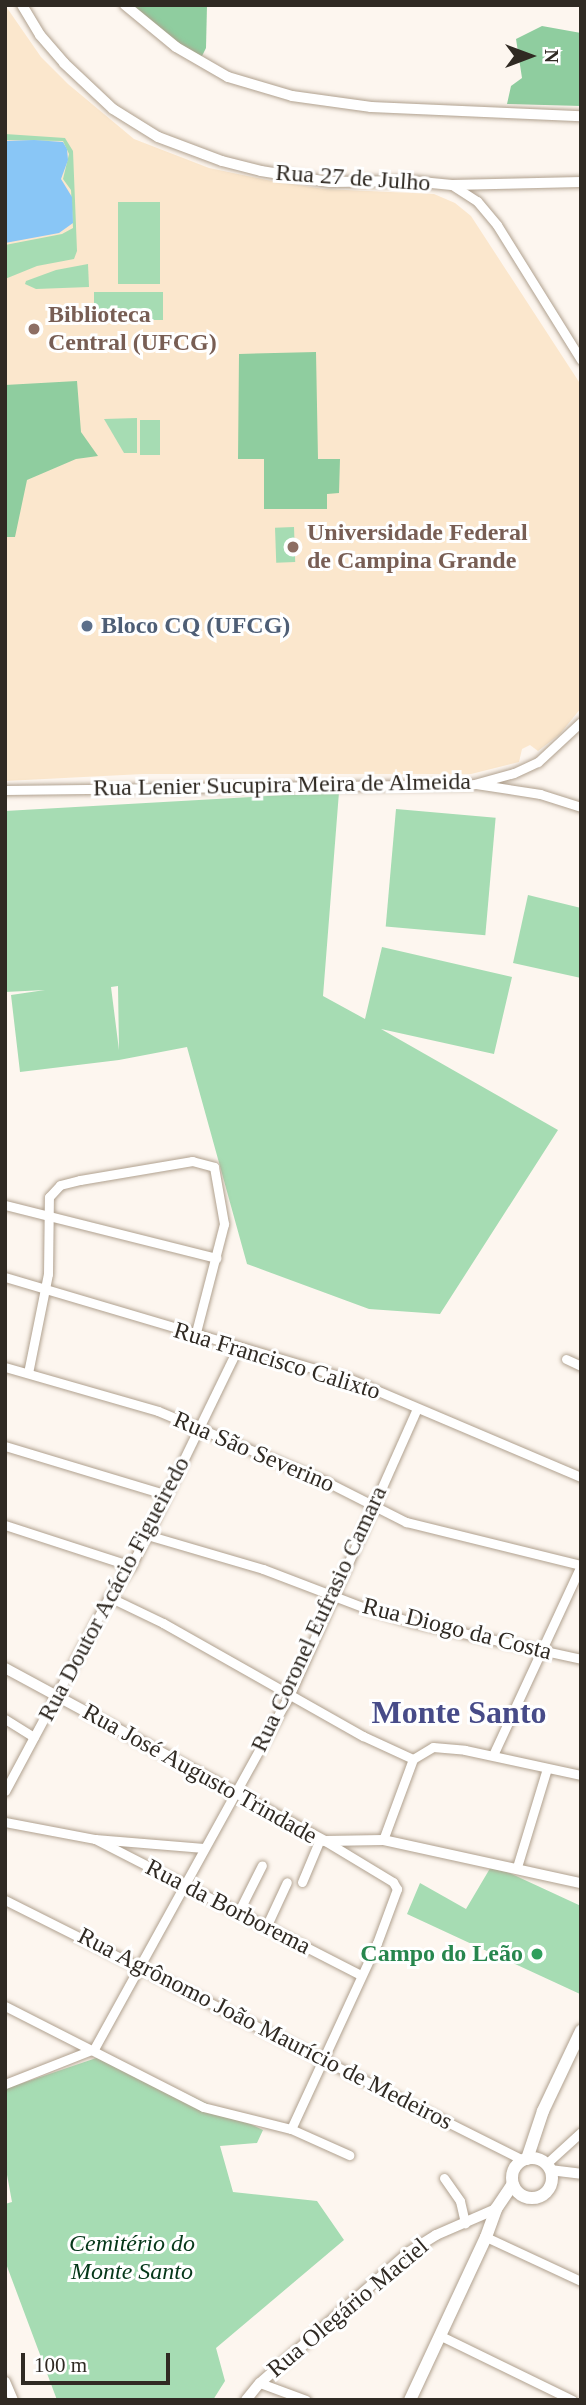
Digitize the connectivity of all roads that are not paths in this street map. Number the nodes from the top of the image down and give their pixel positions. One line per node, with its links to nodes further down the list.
1 (22, 5): 5 (street, Rua 27 de Julho)
2 (125, 5): 3 (street)
3 (581, 116)
4 (581, 182): 5 (street, Rua 27 de Julho)
5 (452, 185): 6 (street)
6 (581, 360)
7 (579, 727): 8 (street, Rua Lenier Sucupira Meira de Almeida)
8 (514, 773): 9 (street, Rua Lenier Sucupira Meira de Almeida); 11 (street)
9 (474, 784): 10 (street, Rua Lenier Sucupira Meira de Almeida); 11 (street)
10 (5, 790)
11 (514, 792): 12 (street)
12 (579, 805)
13 (5, 1205): 14 (street)
14 (49, 1216): 15 (street); 15 (street); 17 (street)
15 (216, 1258): 18 (street)
16 (5, 1277): 17 (street, Rua Francisco Calixto)
17 (45, 1291): 18 (street, Rua Francisco Calixto); 23 (street)
18 (195, 1336): 19 (street, Rua Francisco Calixto)
19 (238, 1348): 24 (street, Rua Francisco Calixto); 25 (street, Rua Doutor Acácio Figueiredo)
20 (566, 1359): 21 (street)
21 (581, 1366)
22 (5, 1367): 23 (street, Rua São Severino)
23 (28, 1373): 25 (street, Rua São Severino)
24 (417, 1409): 27 (street, Rua Francisco Calixto); 29 (street, Rua Coronel Eufrasio Camara)
25 (200, 1428): 28 (street, Rua Doutor Acácio Figueiredo); 29 (street, Rua São Severino)
26 (5, 1446): 28 (street)
27 (581, 1477)
28 (167, 1495): 31 (street, Rua Doutor Acácio Figueiredo)
29 (372, 1504): 32 (street, Rua São Severino); 34 (street, Rua Coronel Eufrasio Camara)
30 (5, 1525): 33 (street)
31 (147, 1535): 33 (street, Rua Doutor Acácio Figueiredo); 34 (street, Rua Diogo da Costa)
32 (581, 1565): 36 (street)
33 (131, 1566): 35 (street, Rua Doutor Acácio Figueiredo)
34 (334, 1596): 36 (street, Rua Diogo da Costa); 40 (street, Rua Coronel Eufrasio Camara)
35 (109, 1597): 39 (street, Rua Doutor Acácio Figueiredo); 40 (street)
36 (541, 1651): 37 (street, Rua Diogo da Costa); 43 (street)
37 (581, 1659)
38 (5, 1668): 39 (street, Rua José Augusto Trindade)
39 (58, 1696): 42 (street, Rua Doutor Acácio Figueiredo); 48 (street, Rua José Augusto Trindade)
40 (289, 1696): 44 (street); 48 (street, Rua Coronel Eufrasio Camara)
41 (5, 1719): 42 (street)
42 (34, 1737): 47 (street, Rua Doutor Acácio Figueiredo)
43 (493, 1755): 44 (street); 45 (street)
44 (413, 1759): 52 (street)
45 (547, 1768): 46 (street); 55 (street)
46 (581, 1775)
47 (5, 1791)
48 (235, 1793): 51 (street, Rua José Augusto Trindade); 53 (street, Rua Coronel Eufrasio Camara)
49 (5, 1822): 50 (street)
50 (96, 1839): 53 (street); 59 (street, Rua da Borborema)
51 (323, 1840): 52 (street); 57 (street); 64 (street, Rua José Augusto Trindade)
52 (383, 1840): 55 (street)
53 (204, 1849): 59 (street, Rua Coronel Eufrasio Camara)
54 (262, 1865): 61 (street)
55 (517, 1867): 58 (street)
56 (287, 1882): 62 (street)
57 (302, 1882)
58 (581, 1883)
59 (186, 1886): 61 (street, Rua da Borborema); 63 (street, Rua Coronel Eufrasio Camara)
60 (5, 1899): 63 (street, Rua Agrônomo João Maurício de Medeiros)
61 (239, 1911): 62 (street, Rua da Borborema)
62 (267, 1925): 64 (street, Rua da Borborema)
63 (141, 1968): 67 (street, Rua Coronel Eufrasio Camara); 68 (street, Rua Agrônomo João Maurício de Medeiros)
64 (361, 1975): 68 (street)
65 (5, 2006): 67 (street)
66 (581, 2031): 73 (main road)
67 (94, 2049): 69 (street); 70 (street)
68 (323, 2059): 70 (street); 73 (street, Rua Agrônomo João Maurício de Medeiros)
69 (5, 2084)
70 (291, 2129): 72 (street)
71 (581, 2132): 74 (street)
72 (349, 2155)
73 (525, 2160): 74 (main road); 77 (main road)
74 (548, 2167): 75 (street); 78 (main road)
75 (581, 2174)
76 (444, 2178): 80 (street)
77 (513, 2185): 78 (main road); 79 (main road)
78 (529, 2198): 79 (main road)
79 (496, 2209): 80 (street, Rua Olegário Maciel); 81 (main road)
80 (465, 2223): 85 (street, Rua Olegário Maciel)
81 (486, 2237): 82 (street); 83 (main road)
82 (581, 2281)
83 (441, 2336): 89 (main road); 90 (street)
84 (5, 2381): 86 (street)
85 (260, 2383): 87 (street, Rua Olegário Maciel); 88 (street)
86 (13, 2400)
87 (246, 2400)
88 (306, 2400)
89 (410, 2400)
90 (572, 2400)

